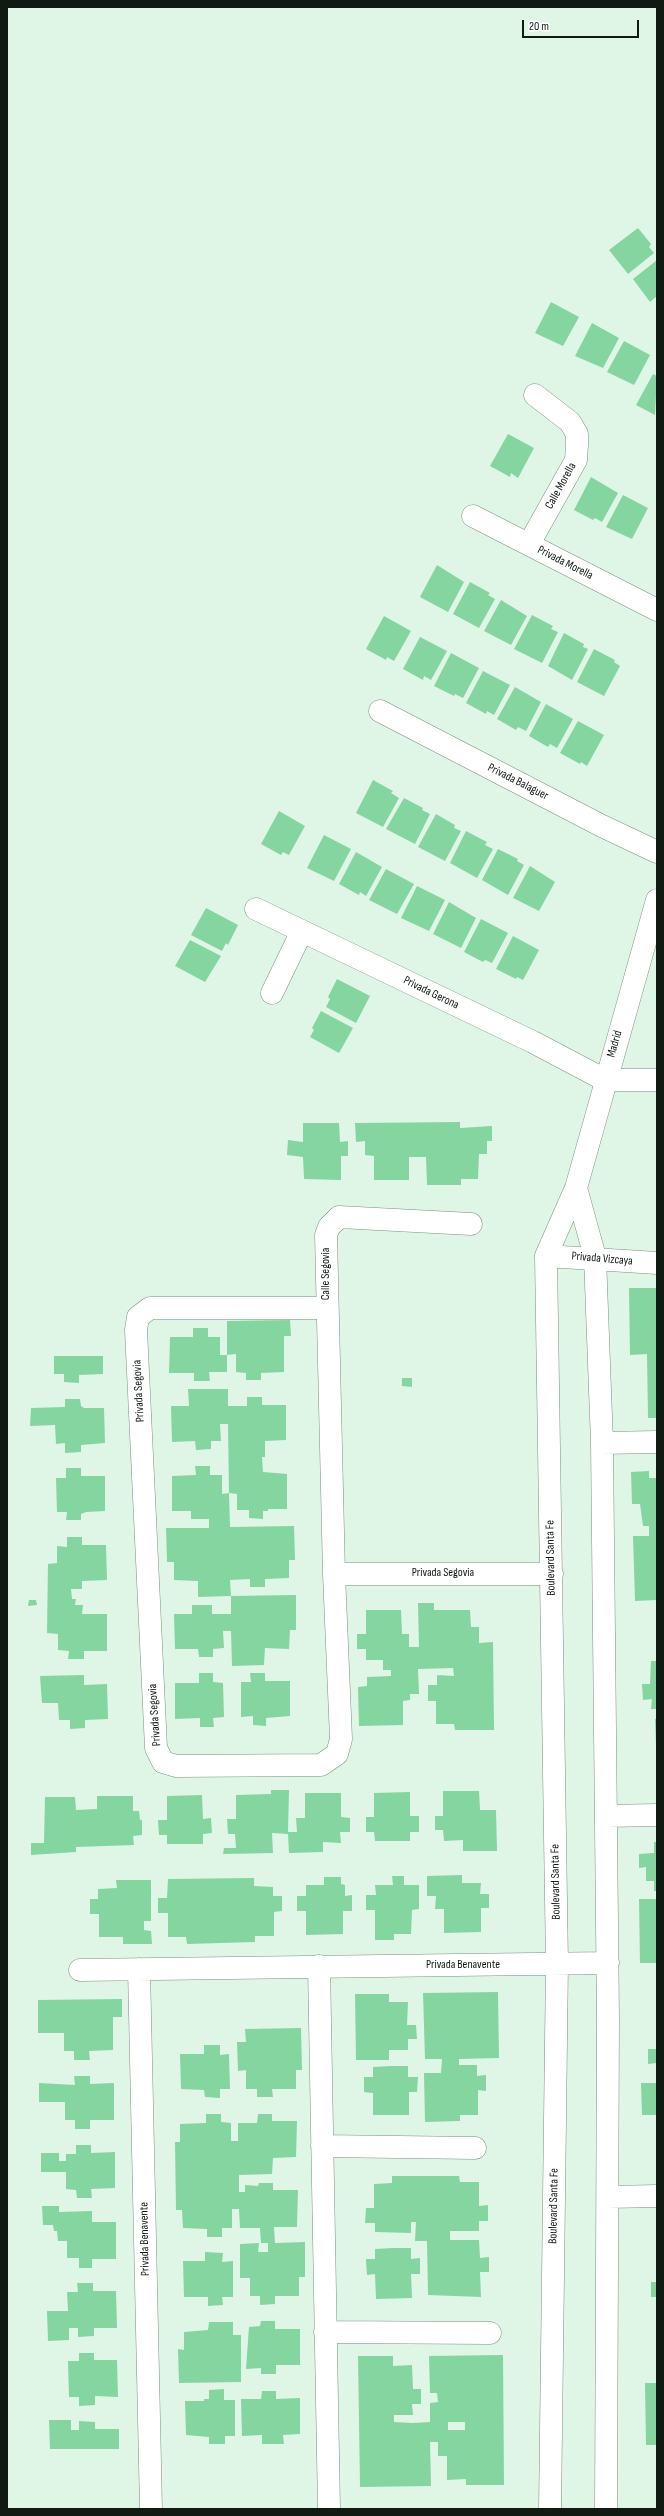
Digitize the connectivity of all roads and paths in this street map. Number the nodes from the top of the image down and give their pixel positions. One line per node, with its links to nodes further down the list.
1 (535, 395): 3 (street, Calle Morella)
2 (473, 516): 3 (street, Privada Morella)
3 (529, 544): 4 (street, Privada Morella)
4 (657, 610)
5 (380, 711): 6 (street, Privada Balaguer)
6 (657, 852)
7 (657, 900): 11 (street, Madrid)
8 (256, 909): 9 (street, Privada Gerona)
9 (302, 930): 10 (street); 11 (street, Privada Gerona)
10 (272, 993)
11 (605, 1080): 12 (street); 13 (street, Madrid)
12 (657, 1080)
13 (576, 1188): 15 (street, Madrid); 16 (street)
14 (471, 1224): 18 (street, Calle Segovia)
15 (546, 1256): 16 (street, Privada Vizcaya); 23 (street, Boulevard Santa Fe)
16 (595, 1257): 17 (street, Privada Vizcaya); 21 (street)
17 (657, 1263)
18 (326, 1308): 19 (street, Calle Segovia); 22 (street, Privada Segovia)
19 (144, 1310): 22 (street, Privada Segovia)
20 (657, 1442): 21 (street)
21 (602, 1443): 25 (street)
22 (334, 1574): 23 (street, Privada Segovia)
23 (552, 1574): 27 (street, Boulevard Santa Fe)
24 (657, 1815): 25 (street)
25 (606, 1816): 26 (street)
26 (608, 1963): 27 (street, Privada Benavente); 34 (street)
27 (557, 1964): 28 (street, Privada Benavente); 39 (street, Boulevard Santa Fe)
28 (319, 1966): 29 (street, Privada Benavente); 31 (street)
29 (139, 1969): 30 (street, Privada Benavente); 37 (street, Privada Benavente)
30 (80, 1970)
31 (322, 2146): 32 (street); 35 (street)
32 (475, 2148)
33 (657, 2196): 34 (street)
34 (608, 2197): 40 (street)
35 (325, 2332): 36 (street); 38 (street)
36 (490, 2333)
37 (151, 2509)
38 (329, 2509)
39 (550, 2509)
40 (606, 2509)

